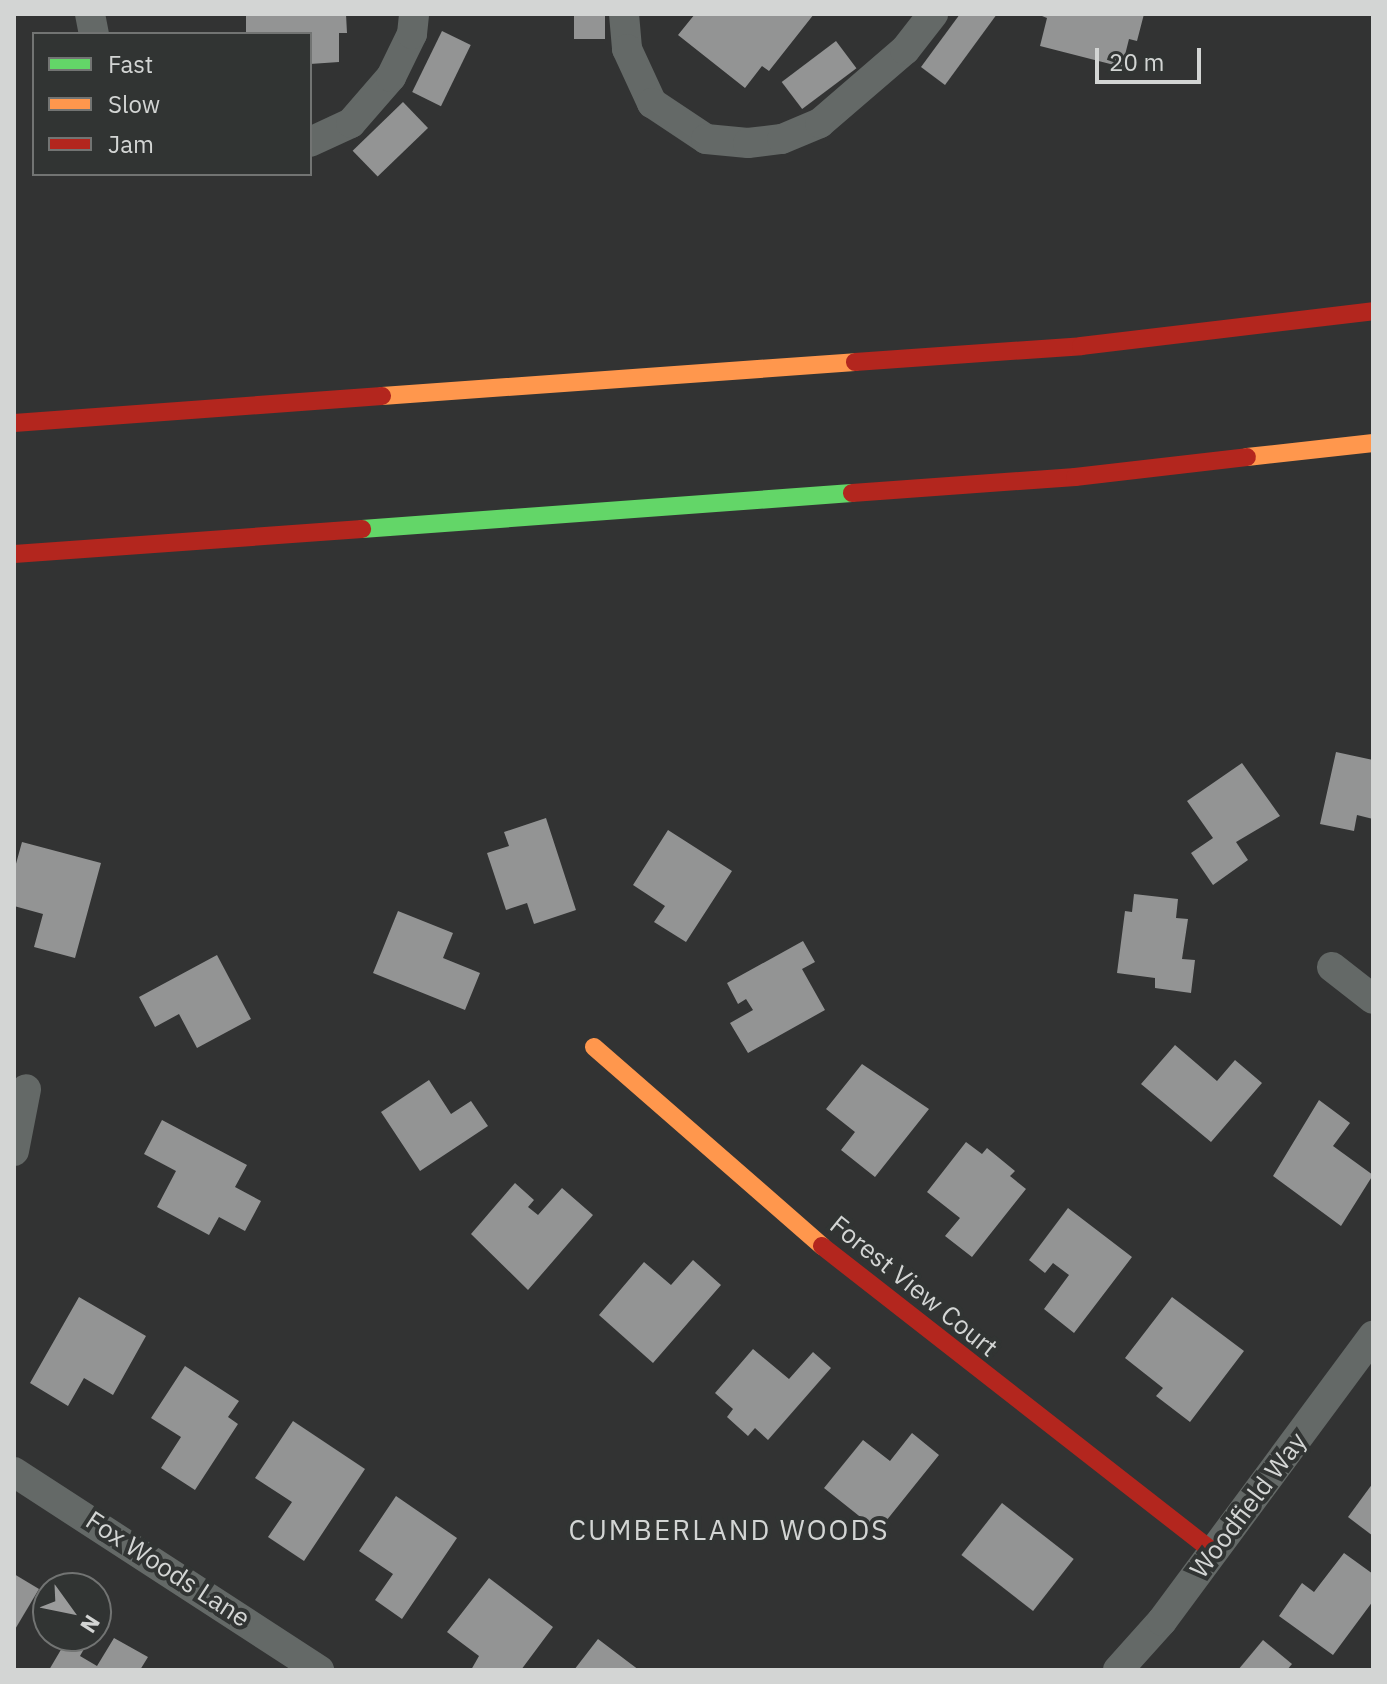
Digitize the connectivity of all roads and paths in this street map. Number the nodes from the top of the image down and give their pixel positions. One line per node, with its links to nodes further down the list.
1 (414, 14): 4 (street)
2 (624, 14): 3 (street)
3 (933, 14)
4 (312, 141)
5 (1373, 311): 6 (main road)
6 (14, 423)
7 (1373, 443): 8 (main road)
8 (14, 554)
9 (1332, 967): 10 (street)
10 (1373, 999)
11 (594, 1047): 16 (main road, Forest View Court)
12 (26, 1089): 13 (street)
13 (14, 1151)
14 (1373, 1336): 16 (street, Woodfield Way)
15 (14, 1472): 17 (street, Fox Woods Lane)
16 (1213, 1552): 18 (street, Woodfield Way)
17 (319, 1670)
18 (1118, 1670)

